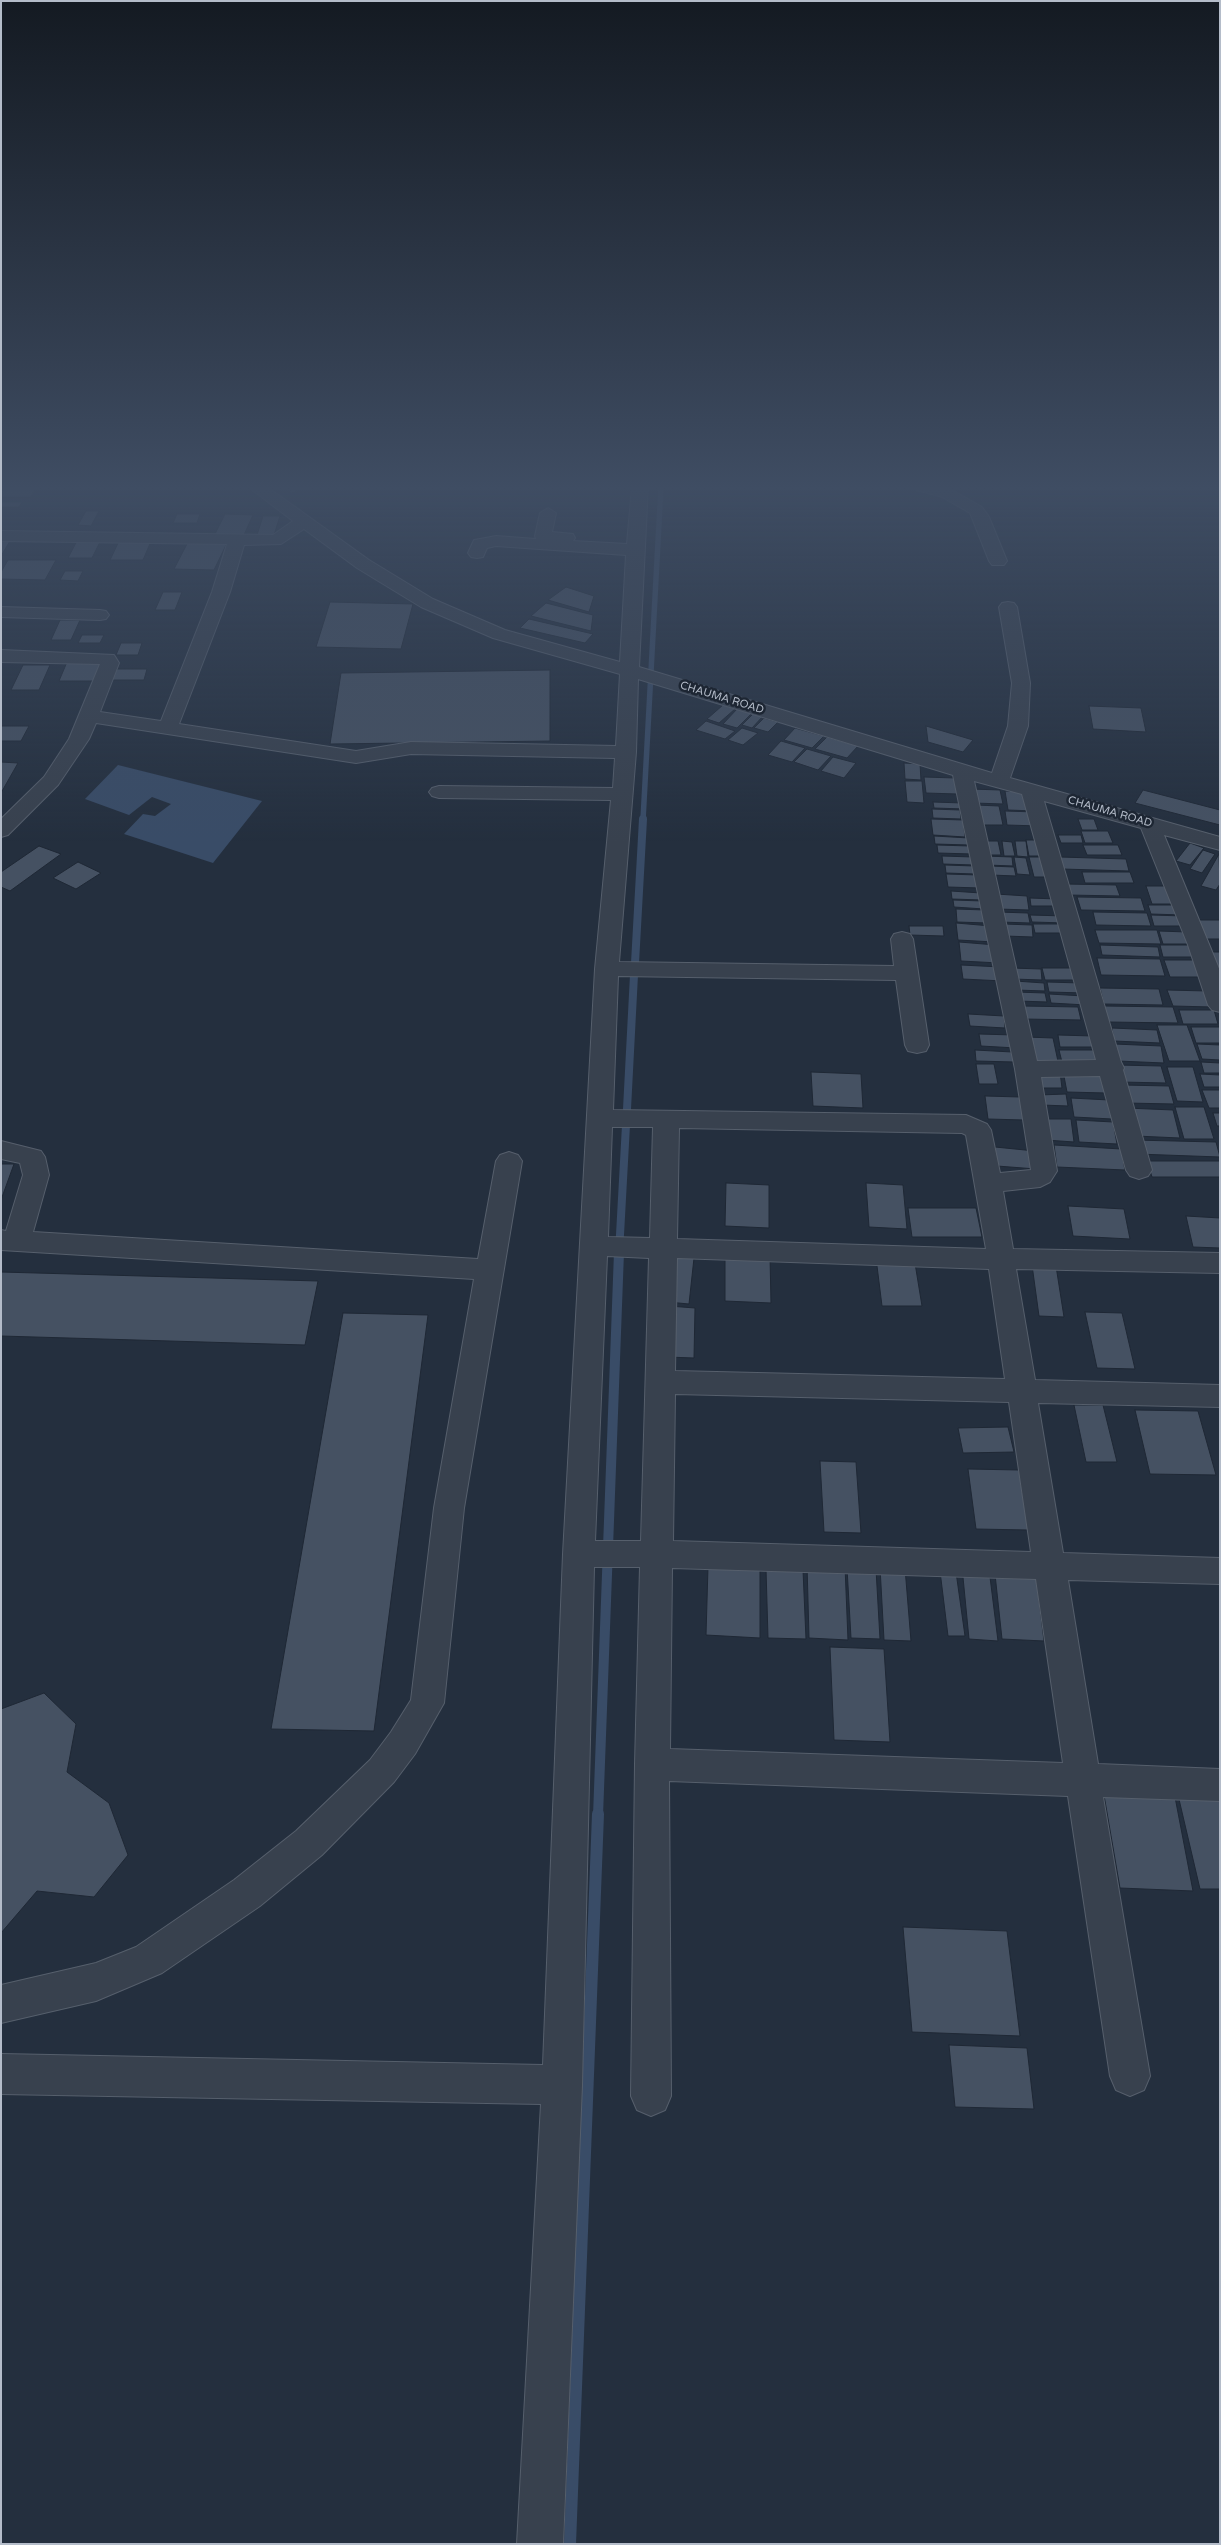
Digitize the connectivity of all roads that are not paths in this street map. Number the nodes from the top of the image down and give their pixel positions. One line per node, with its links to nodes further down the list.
1 (216, 605): 10 (street)
2 (431, 605): 8 (street, CHAUMA ROAD)
3 (635, 605): 8 (street)
4 (1008, 607): 13 (street)
5 (1, 612): 6 (street)
6 (100, 615)
7 (1, 656): 9 (street)
8 (634, 673): 11 (street); 12 (street, CHAUMA ROAD)
9 (89, 716): 10 (street); 18 (street)
10 (168, 727): 11 (street)
11 (626, 752): 16 (street)
12 (962, 771): 13 (street, CHAUMA ROAD); 27 (street)
13 (999, 781): 14 (street, CHAUMA ROAD)
14 (1031, 790): 17 (street, CHAUMA ROAD); 26 (street)
15 (439, 792): 16 (street)
16 (622, 794): 22 (street)
17 (1150, 824): 19 (street, CHAUMA ROAD); 21 (street)
18 (1, 831)
19 (1220, 844)
20 (902, 939): 23 (street)
21 (1209, 946): 24 (street)
22 (607, 969): 23 (street); 28 (street)
23 (906, 973): 25 (street)
24 (1219, 1003)
25 (917, 1045)
26 (1112, 1068): 27 (street); 32 (street)
27 (1027, 1069): 33 (street)
28 (600, 1118): 29 (street); 35 (street)
29 (666, 1119): 33 (street); 36 (street)
30 (1, 1150): 34 (street)
31 (509, 1161): 39 (street)
32 (1139, 1170)
33 (989, 1183): 37 (street)
34 (9, 1240): 39 (street)
35 (595, 1246): 36 (street); 43 (street)
36 (664, 1248): 37 (street); 40 (street)
37 (1001, 1259): 38 (street); 41 (street)
38 (1220, 1263)
39 (488, 1270): 50 (street)
40 (661, 1382): 41 (street); 44 (street)
41 (1022, 1391): 42 (street); 45 (street)
42 (1220, 1396)
43 (597, 1554): 44 (street); 53 (street)
44 (657, 1554): 45 (street); 47 (street)
45 (1050, 1566): 46 (street); 48 (street)
46 (1220, 1571)
47 (652, 1764): 48 (street); 54 (street)
48 (1084, 1781): 49 (street); 51 (street)
49 (1220, 1785)
50 (1, 2004)
51 (1130, 2076)
52 (2, 2077): 53 (street)
53 (562, 2084): 55 (street)
54 (651, 2096)
55 (540, 2544)

